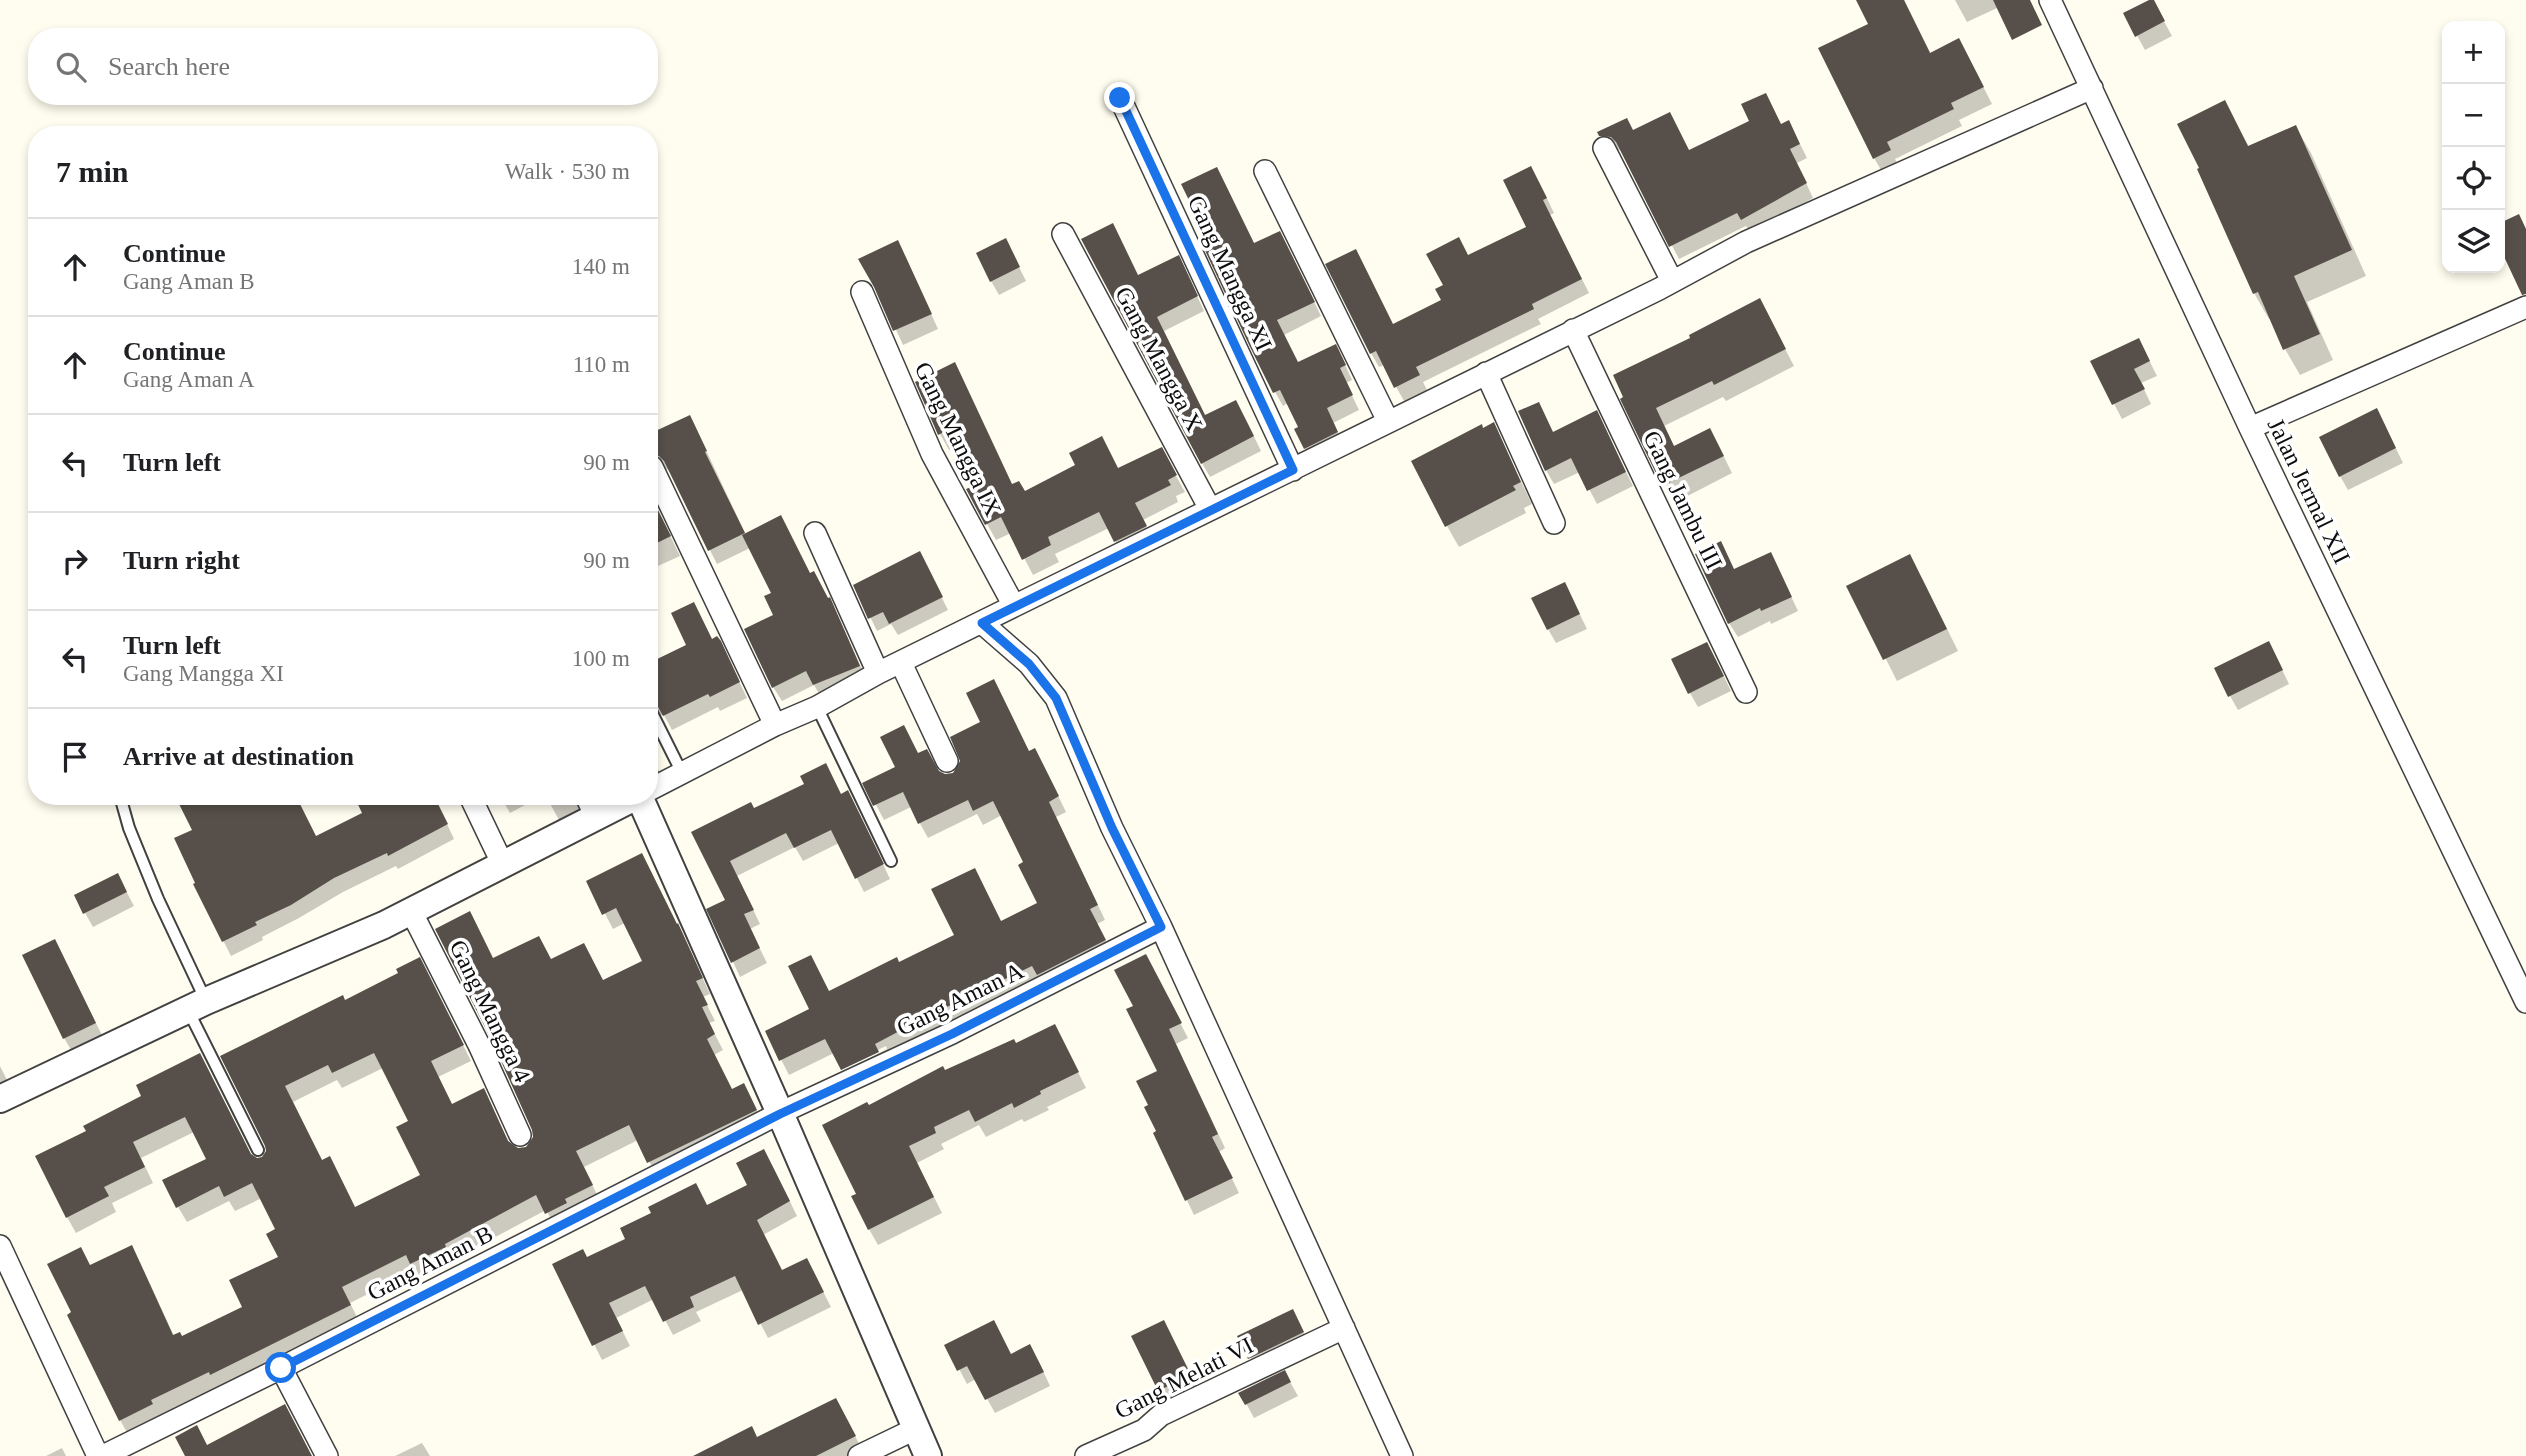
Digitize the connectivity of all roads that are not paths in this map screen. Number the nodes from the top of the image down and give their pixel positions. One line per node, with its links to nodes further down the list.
1 (2050, 0): 2 (street, Jalan Jermal XII)
2 (2092, 88): 7 (street); 13 (street, Jalan Jermal XII)
3 (1120, 98): 14 (street, Gang Mangga XI)
4 (1604, 148): 7 (street)
5 (1265, 171): 12 (street)
6 (1063, 234): 16 (street, Gang Mangga X)
7 (1672, 281): 10 (street)
8 (862, 292): 19 (street, Gang Mangga IX)
9 (2526, 307): 13 (street)
10 (1573, 330): 11 (street); 23 (street, Gang Jambu III)
11 (1486, 373): 12 (street); 17 (street)
12 (1388, 421): 14 (street)
13 (2250, 428): 38 (street, Jalan Jermal XII)
14 (1293, 470): 16 (street)
15 (658, 480): 26 (street)
16 (1210, 509): 19 (street)
17 (1554, 523)
18 (814, 533): 22 (street)
19 (1014, 606): 20 (street)
20 (982, 623): 21 (street); 37 (street)
21 (901, 663): 22 (street); 27 (street)
22 (878, 673): 24 (street)
23 (1746, 692)
24 (817, 707): 26 (street); 34 (lane)
25 (658, 725): 28 (lane)
26 (775, 725): 28 (street)
27 (947, 761)
28 (682, 773): 29 (street)
29 (658, 785)
30 (123, 805): 39 (lane)
31 (474, 805): 35 (street)
32 (642, 805): 41 (street)
33 (591, 807): 35 (street)
34 (891, 861)
35 (503, 865): 36 (street)
36 (411, 911): 39 (street); 42 (street, Gang Mangga 4)
37 (1161, 927): 41 (street, Gang Aman A); 45 (street)
38 (2526, 1002)
39 (197, 1006): 40 (street); 43 (lane)
40 (0, 1099)
41 (780, 1114): 46 (street, Gang Aman B); 47 (street)
42 (520, 1135)
43 (258, 1150)
44 (0, 1246): 48 (street)
45 (1344, 1328): 52 (street, Gang Melati VI); 53 (street)
46 (281, 1368): 48 (street, Gang Aman B); 49 (street)
47 (915, 1429): 50 (street); 51 (street)
48 (101, 1456)
49 (327, 1456)
50 (859, 1456)
51 (928, 1456)
52 (1086, 1456)
53 (1402, 1456)

